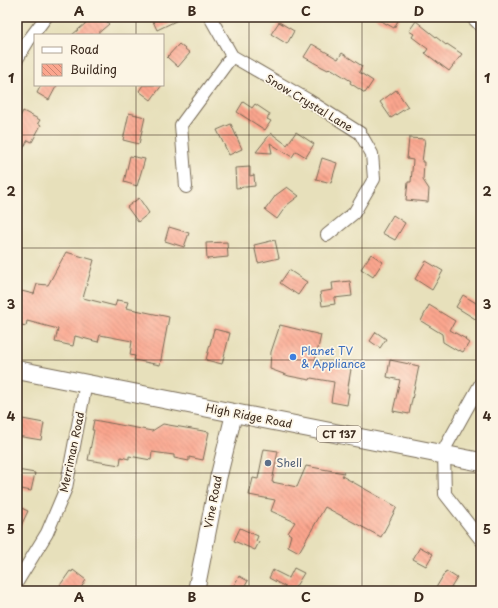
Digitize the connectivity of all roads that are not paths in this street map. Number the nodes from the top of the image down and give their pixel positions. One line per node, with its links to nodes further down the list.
1 (46, 17): 6 (street)
2 (210, 17): 5 (street)
3 (472, 17): 4 (street)
4 (481, 26)
5 (232, 56): 7 (street); 8 (street, Snow Crystal Lane)
6 (17, 59)
7 (186, 187)
8 (326, 235)
9 (17, 370): 10 (main road, High Ridge Road / CT 137)
10 (86, 383): 12 (main road, High Ridge Road / CT 137); 16 (street, Merriman Road)
11 (481, 383): 13 (street)
12 (234, 414): 13 (main road, High Ridge Road / CT 137); 17 (street, Vine Road)
13 (444, 454): 14 (main road, High Ridge Road / CT 137); 15 (street)
14 (481, 462)
15 (481, 540)
16 (17, 582)
17 (196, 591)

